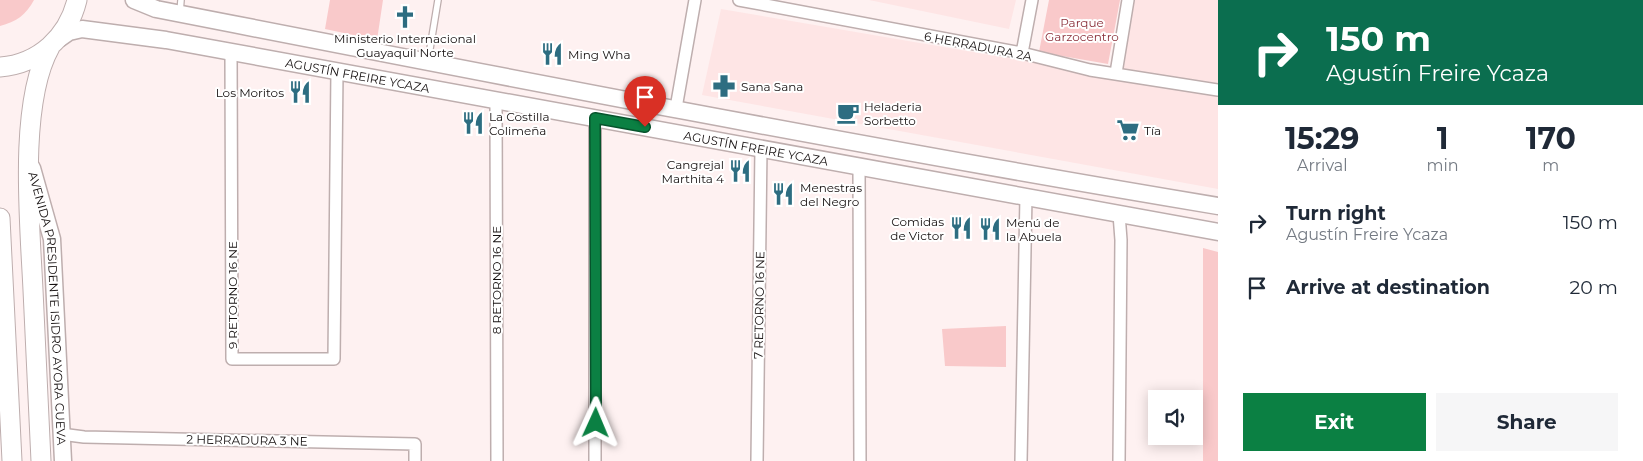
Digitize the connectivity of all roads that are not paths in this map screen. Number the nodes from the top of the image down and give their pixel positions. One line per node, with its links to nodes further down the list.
1 (77, 0): 9 (main road, AVENIDA PRESIDENTE ISIDRO AYORA CUEVA)
2 (134, 0): 8 (main road, AGUSTÍN FREIRE YCAZA)
3 (438, 0): 12 (lane)
4 (696, 0): 18 (street)
5 (739, 0): 11 (street, 6 HERRADURA 2A)
6 (1032, 0): 11 (street)
7 (1128, 0): 15 (street)
8 (180, 7): 12 (main road, AGUSTÍN FREIRE YCAZA)
9 (54, 43): 10 (main road, AGUSTÍN FREIRE YCAZA); 13 (main road); 21 (main road, AVENIDA PRESIDENTE ISIDRO AYORA CUEVA)
10 (231, 52): 14 (main road, AGUSTÍN FREIRE YCAZA); 14 (street, 9 RETORNO 16 NE)
11 (1022, 53): 15 (street, 6 HERRADURA 2A)
12 (428, 63): 18 (main road, AGUSTÍN FREIRE YCAZA)
13 (0, 67)
14 (337, 71): 17 (main road, AGUSTÍN FREIRE YCAZA)
15 (1116, 73): 16 (street, 6 HERRADURA 2A)
16 (1218, 90)
17 (496, 100): 19 (main road, AGUSTÍN FREIRE YCAZA); 33 (street, 8 RETORNO 16 NE)
18 (676, 108): 24 (main road, AGUSTÍN FREIRE YCAZA)
19 (595, 118): 20 (main road, AGUSTÍN FREIRE YCAZA); 34 (street)
20 (760, 148): 22 (main road, AGUSTÍN FREIRE YCAZA); 35 (street, 7 RETORNO 16 NE)
21 (29, 158): 28 (main road, AVENIDA PRESIDENTE ISIDRO AYORA CUEVA); 30 (main road, AVENIDA PRESIDENTE ISIDRO AYORA CUEVA)
22 (859, 166): 23 (main road, AGUSTÍN FREIRE YCAZA); 36 (street)
23 (1026, 196): 25 (main road, AGUSTÍN FREIRE YCAZA); 37 (street)
24 (1218, 206)
25 (1119, 214): 27 (main road, AGUSTÍN FREIRE YCAZA); 38 (street)
26 (0, 218): 29 (main road)
27 (1218, 232)
28 (62, 434): 31 (main road, AVENIDA PRESIDENTE ISIDRO AYORA CUEVA); 32 (street, 2 HERRADURA 3 NE)
29 (12, 461)
30 (42, 461)
31 (63, 461)
32 (415, 461)
33 (497, 461)
34 (595, 461)
35 (757, 461)
36 (860, 461)
37 (1021, 461)
38 (1119, 461)

